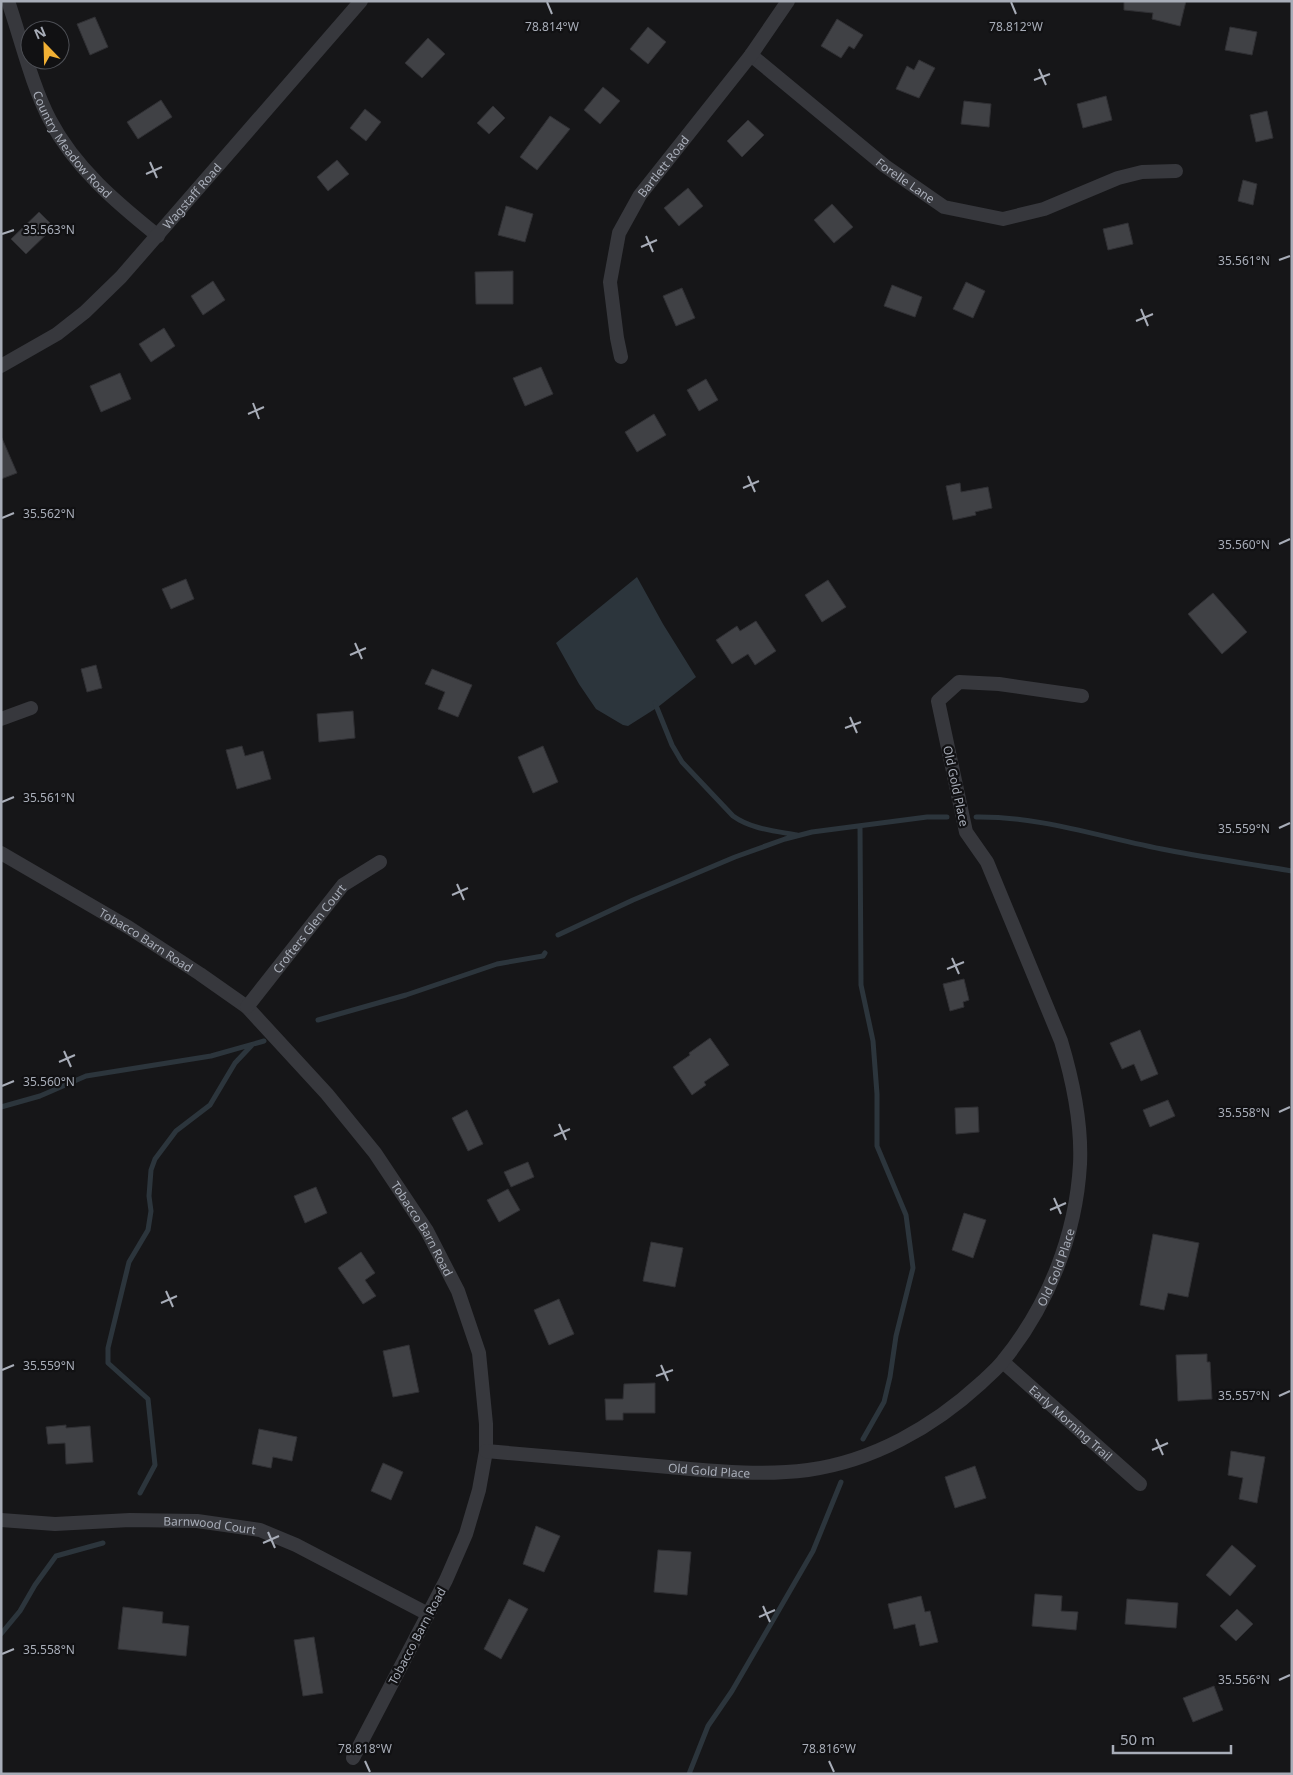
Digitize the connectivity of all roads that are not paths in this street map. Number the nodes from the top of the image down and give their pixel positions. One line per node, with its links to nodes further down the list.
1 (8, 1): 6 (street, Country Meadow Road)
2 (361, 1): 6 (street, Wagstaff Road)
3 (788, 1): 4 (street, Bartlett Road)
4 (751, 56): 5 (street, Forelle Lane); 7 (street, Bartlett Road)
5 (1176, 171)
6 (158, 236): 8 (street, Wagstaff Road)
7 (621, 357)
8 (1, 366)
9 (1082, 696): 15 (street, Old Gold Place)
10 (31, 708): 11 (street)
11 (1, 719)
12 (1, 853): 14 (street, Tobacco Barn Road)
13 (380, 862): 14 (street, Crofters Glen Court)
14 (247, 1007): 16 (street, Tobacco Barn Road)
15 (1003, 1362): 16 (street, Old Gold Place); 17 (street, Early Morning Trail)
16 (486, 1451): 19 (street, Tobacco Barn Road)
17 (1140, 1484)
18 (1, 1520): 19 (street, Barnwood Court)
19 (428, 1614): 20 (street, Tobacco Barn Road)
20 (353, 1758)

